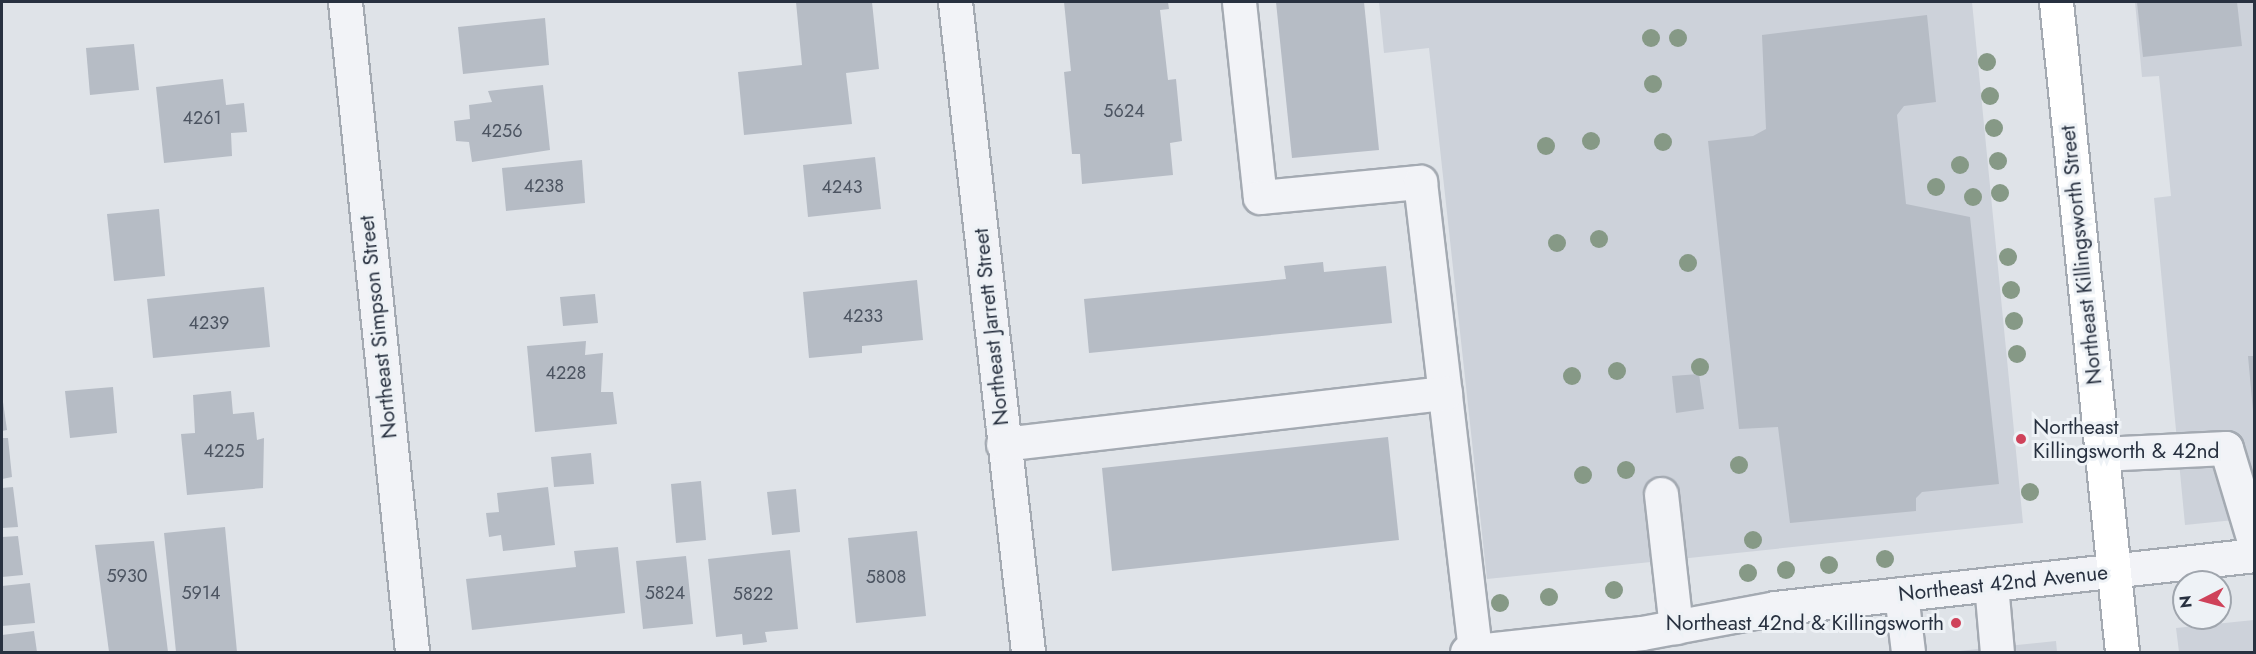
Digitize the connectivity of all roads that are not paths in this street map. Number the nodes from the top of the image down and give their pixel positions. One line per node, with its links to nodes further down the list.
1 (345, 2): 17 (street, Northeast Simpson Street)
2 (955, 2): 6 (street, Northeast Jarrett Street)
3 (1239, 2): 5 (street)
4 (2056, 2): 7 (main road, Northeast Killingsworth Street)
5 (1445, 393): 6 (street); 19 (street)
6 (1003, 444): 18 (street, Northeast Jarrett Street)
7 (2100, 454): 9 (street); 12 (main road, Northeast Killingsworth Street)
8 (1661, 494): 15 (street)
9 (2248, 499): 10 (street)
10 (2254, 541)
11 (2254, 555): 12 (street, Northeast 42nd Avenue)
12 (2112, 571): 13 (street, Northeast 42nd Avenue); 22 (main road, Northeast Killingsworth Street)
13 (1991, 584): 14 (street, Northeast 42nd Avenue); 21 (street)
14 (1901, 594): 15 (street, Northeast 42nd Avenue); 20 (street)
15 (1676, 627): 16 (street, Northeast 42nd Avenue)
16 (1572, 647): 19 (street, Northeast 42nd Avenue)
17 (412, 652)
18 (1028, 652)
19 (1471, 652)
20 (1908, 652)
21 (1997, 652)
22 (2122, 652)

